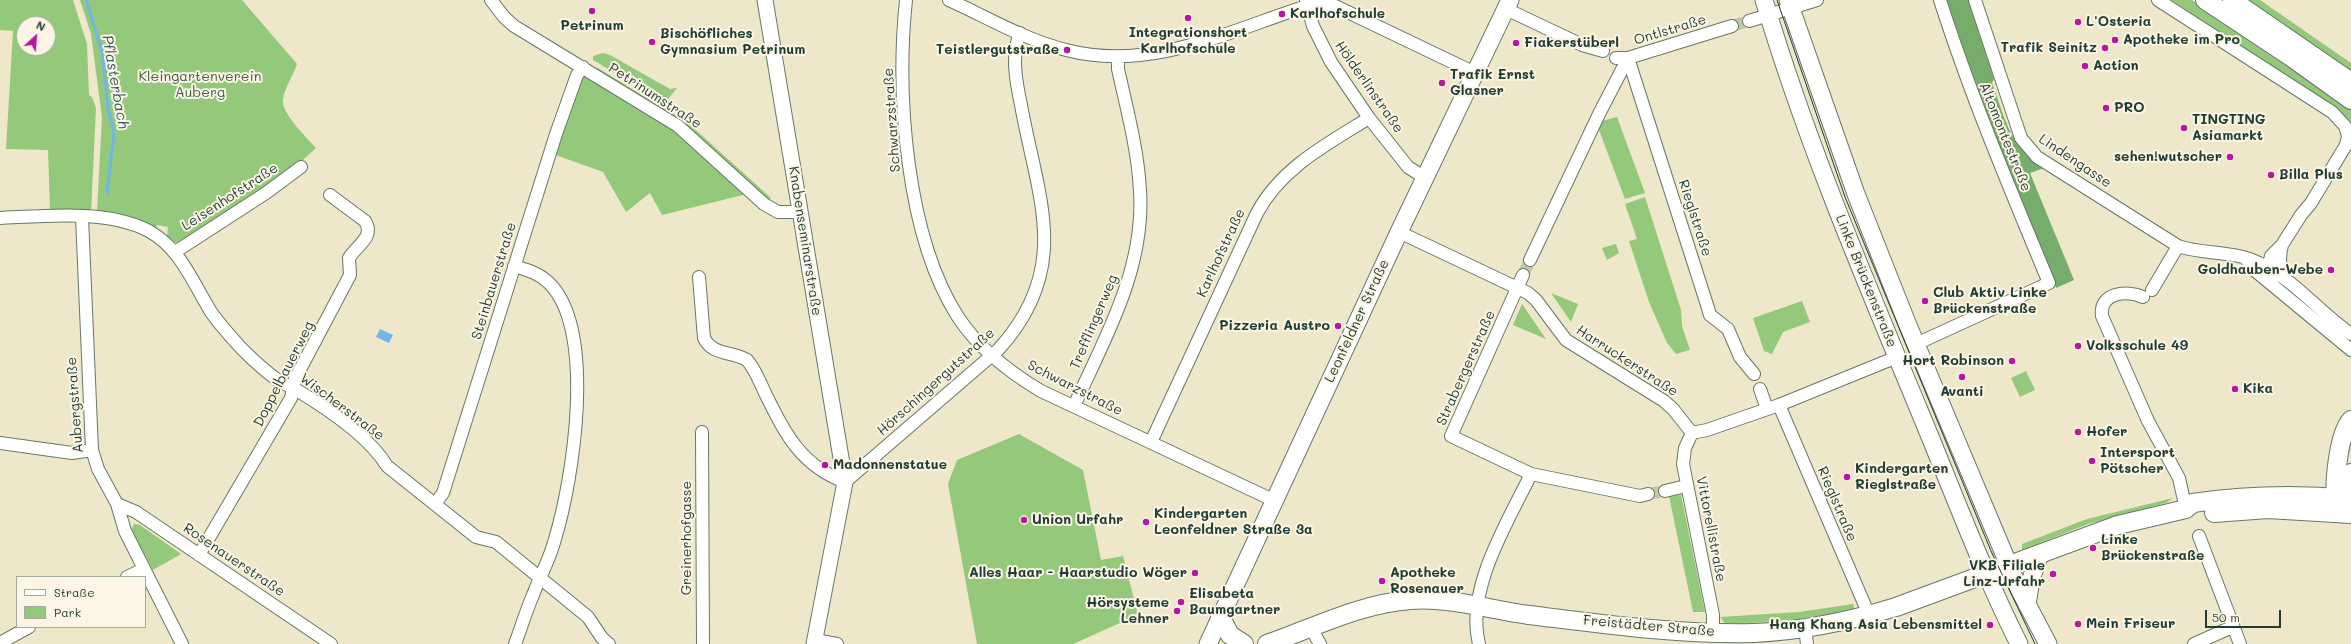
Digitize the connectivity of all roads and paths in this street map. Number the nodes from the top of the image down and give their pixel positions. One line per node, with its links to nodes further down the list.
1 (491, 0): 23 (street, Petrinumstraße)
2 (765, 0): 31 (street, Knabenseminarstraße)
3 (906, 0): 50 (street, Schwarzstraße)
4 (949, 0): 18 (street)
5 (1817, 0): 13 (street)
6 (1940, 0): 48 (street, Altomontestraße)
7 (1975, 0): 36 (street, Lindengasse)
8 (2158, 0): 35 (street)
9 (2205, 0): 26 (main road)
10 (2232, 0): 25 (main road)
11 (1307, 3): 12 (street); 20 (street); 27 (street, Hölderlinstraße)
12 (1343, 4): 24 (street)
13 (1790, 4): 15 (street); 48 (main road, Linke Brückenstraße)
14 (1508, 5): 19 (street); 24 (main road, Leonfeldner Straße)
15 (1766, 8): 16 (street); 51 (main road, Linke Brückenstraße)
16 (1749, 21)
17 (1732, 26): 22 (street, Ontlstraße)
18 (1020, 33): 20 (street); 50 (street, Hörschingergutstraße)
19 (1603, 51)
20 (1118, 57): 56 (street, Trefflingerweg)
21 (1616, 58): 22 (street, Ontlstraße)
22 (1628, 58): 39 (street); 52 (street, Rieglstraße)
23 (583, 67): 31 (street, Petrinumstraße); 40 (street, Steinbauerstraße)
24 (1475, 73): 29 (main road, Leonfeldner Straße)
25 (2351, 82)
26 (2351, 100)
27 (1369, 118): 29 (street, Hölderlinstraße); 61 (street, Karlhofstraße)
28 (301, 168): 37 (street, Leisenhofstraße)
29 (1425, 178): 34 (main road, Leonfeldner Straße)
30 (330, 195): 53 (street, Doppelbauerweg)
31 (800, 212): 66 (street, Knabenseminarstraße)
32 (82, 217): 33 (street, Wischerstraße); 37 (street, Wischerstraße); 63 (street, Aubergstraße)
33 (0, 218)
34 (1399, 232): 46 (street, Harruckerstraße); 70 (main road, Leonfeldner Straße)
35 (2282, 245): 41 (street); 44 (street)
36 (2178, 246): 38 (street, Lindengasse); 74 (street)
37 (175, 252): 53 (street, Wischerstraße)
38 (2246, 259): 41 (street, Lindengasse); 45 (street)
39 (1530, 260)
40 (514, 266): 72 (street, Steinbauerstraße); 82 (street)
41 (2268, 268): 44 (street, Lindengasse); 45 (street)
42 (1523, 275): 46 (street, Strabergerstraße)
43 (699, 277): 66 (street)
44 (2286, 279): 47 (street, Lindengasse)
45 (2272, 283): 49 (street)
46 (1518, 288): 60 (street, Harruckerstraße); 65 (street, Strabergerstraße)
47 (2351, 334)
48 (1916, 344): 78 (main road, Linke Brückenstraße)
49 (2350, 349)
50 (991, 356): 56 (street, Schwarzstraße); 66 (street, Hörschingergutstraße)
51 (1897, 357): 55 (street); 80 (main road, Linke Brückenstraße)
52 (1754, 374)
53 (293, 388): 72 (street, Wischerstraße); 77 (street, Doppelbauerweg)
54 (1760, 389): 57 (street)
55 (1779, 405): 57 (street); 85 (street, Rieglstraße)
56 (1074, 406): 61 (street, Schwarzstraße)
57 (1767, 409): 60 (street)
58 (2351, 420): 73 (main road)
59 (702, 432): 98 (street, Greinerhofgasse)
60 (1692, 433): 67 (street, Vittorellistraße)
61 (1151, 442): 70 (street, Schwarzstraße)
62 (0, 443): 63 (street)
63 (92, 450): 71 (street, Aubergstraße)
64 (2351, 473): 73 (main road)
65 (1531, 474): 69 (street); 84 (street)
66 (845, 482): 93 (street, Knabenseminarstraße)
67 (1686, 486): 68 (street); 90 (street, Vittorellistraße)
68 (1665, 491)
69 (1648, 494)
70 (1273, 500): 86 (main road, Leonfeldner Straße)
71 (117, 504): 77 (street, Rosenauerstraße); 79 (street, Aubergstraße)
72 (435, 504): 82 (street, Wischerstraße)
73 (2345, 505): 74 (main road)
74 (2186, 509): 76 (main road, Freistädter Straße)
75 (2199, 536): 87 (street)
76 (2040, 554): 78 (main road, Freistädter Straße); 83 (main road)
77 (199, 555): 95 (street, Rosenauerstraße)
78 (2009, 566): 80 (main road, Freistädter Straße); 83 (main road, Linke Brückenstraße)
79 (144, 569): 81 (street); 94 (street, Aubergstraße)
80 (1986, 575): 85 (main road, Freistädter Straße); 105 (main road, Linke Brückenstraße)
81 (130, 576)
82 (540, 578): 96 (street); 97 (street, Wischerstraße)
83 (2028, 605): 106 (main road, Linke Brückenstraße)
84 (1477, 607): 89 (main road, Freistädter Straße); 90 (main road, Freistädter Straße); 104 (street)
85 (1869, 615): 91 (main road, Freistädter Straße)
86 (1220, 616): 100 (main road, Leonfeldner Straße); 101 (main road)
87 (2232, 627): 107 (street); 108 (street)
88 (28, 628): 92 (street)
89 (1311, 628): 102 (main road, Freistädter Straße); 103 (street)
90 (1713, 632): 91 (main road, Freistädter Straße)
91 (1806, 636)
92 (4, 642)
93 (814, 642): 99 (street, Knabenseminarstraße)
94 (182, 644)
95 (331, 644)
96 (515, 644)
97 (609, 644)
98 (702, 644)
99 (837, 644)
100 (1208, 644)
101 (1244, 644)
102 (1267, 644)
103 (1320, 644)
104 (1478, 644)
105 (2019, 644)
106 (2048, 644)
107 (2194, 644)
108 (2240, 644)

